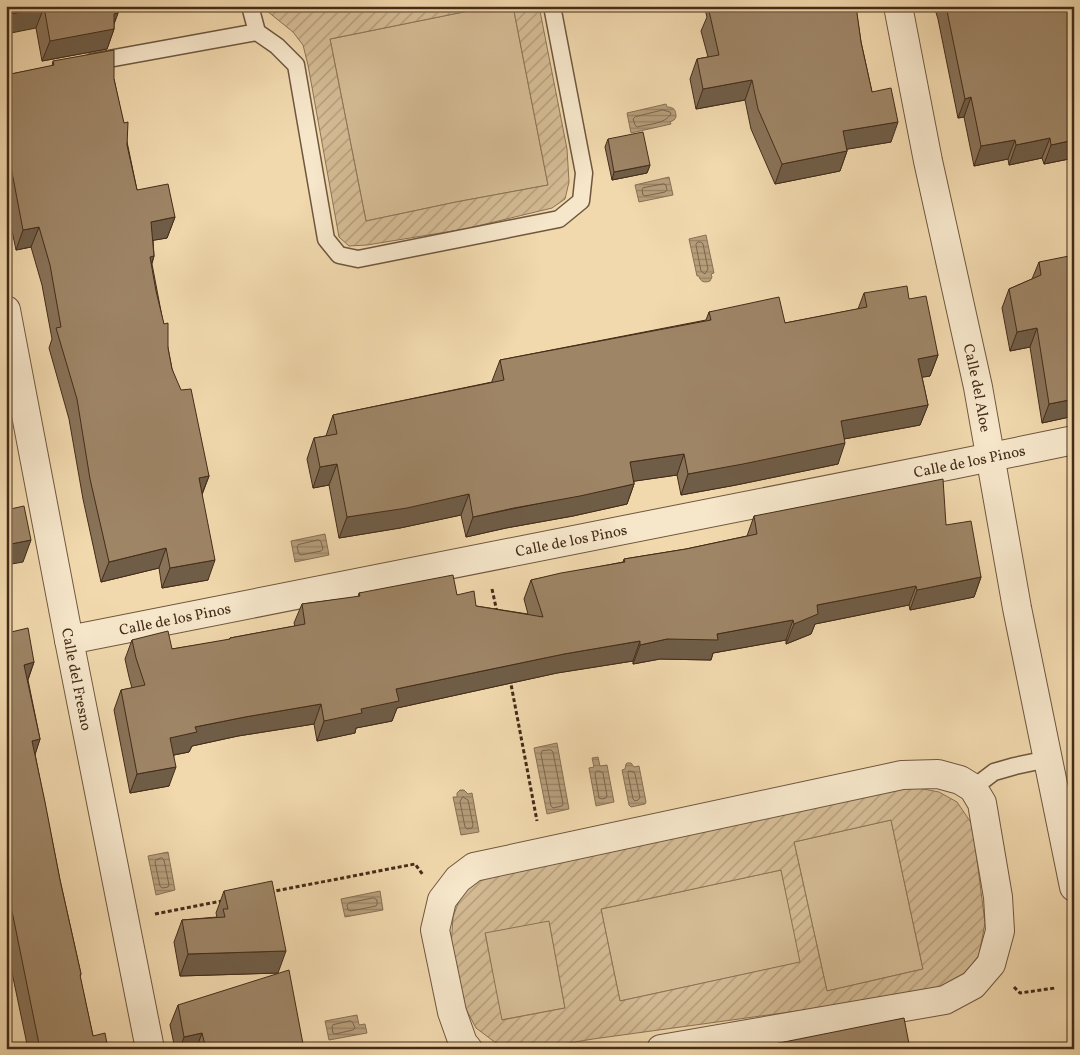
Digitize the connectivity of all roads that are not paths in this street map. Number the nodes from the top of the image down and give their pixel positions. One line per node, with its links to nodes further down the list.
1 (250, 6): 4 (lane)
2 (552, 6): 4 (lane)
3 (898, 6): 8 (street, Calle del Aloe)
4 (257, 32): 5 (lane)
5 (74, 65)
6 (6, 310): 9 (street, Calle del Fresno)
7 (1074, 440): 8 (street, Calle de los Pinos)
8 (991, 457): 9 (street, Calle de los Pinos); 10 (street, Calle del Aloe)
9 (70, 640): 13 (street, Calle del Fresno)
10 (1048, 759): 11 (lane); 12 (street, Calle del Aloe)
11 (973, 788): 14 (street); 15 (street)
12 (1074, 887)
13 (150, 1049)
14 (468, 1049)
15 (661, 1049)

